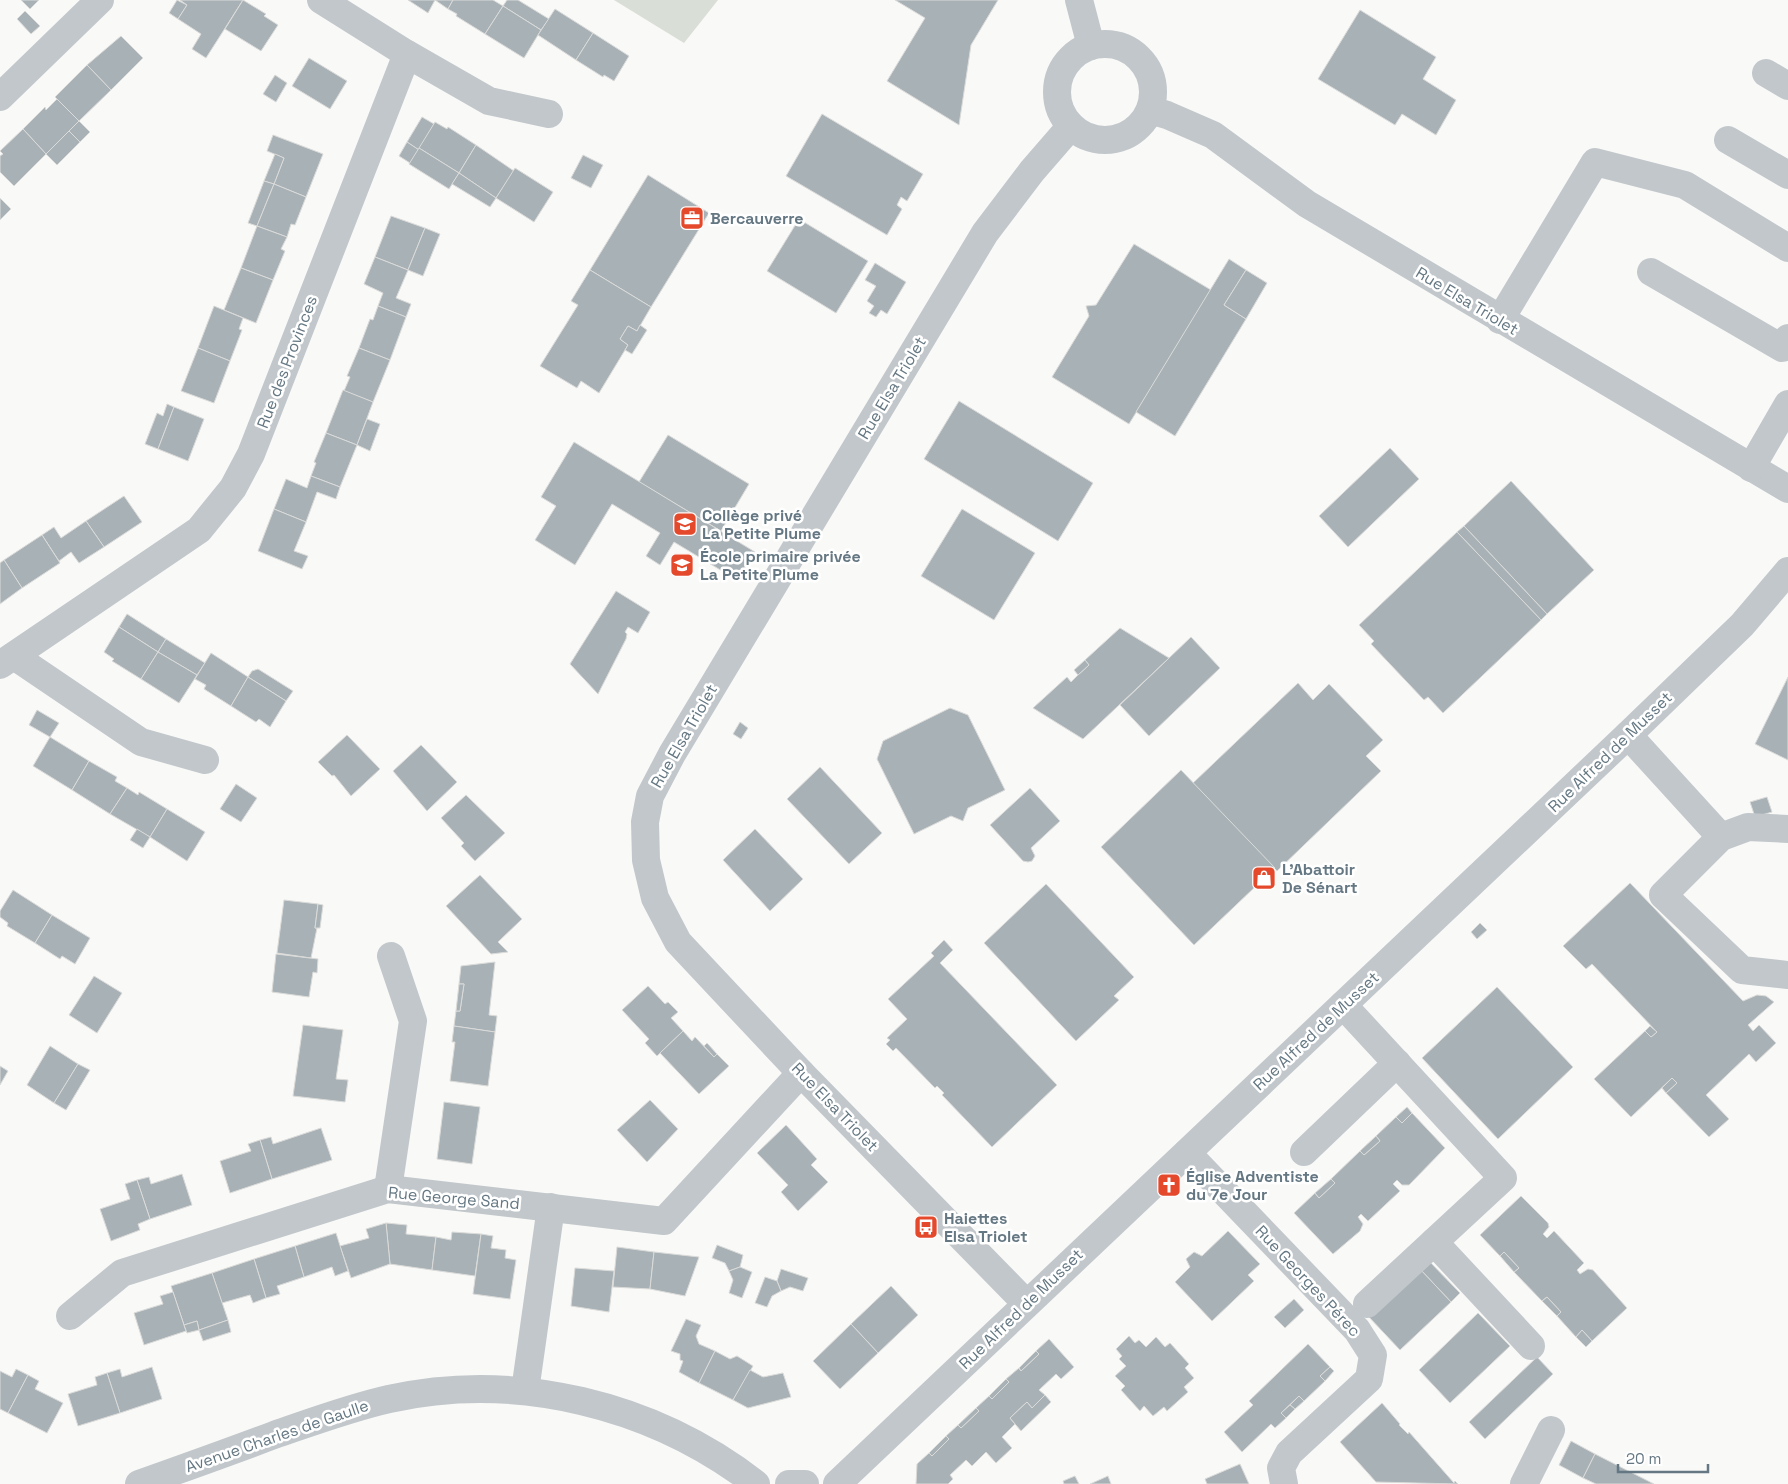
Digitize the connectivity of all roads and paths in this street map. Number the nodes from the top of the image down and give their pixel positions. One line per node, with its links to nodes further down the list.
1 (100, 0): 6 (street)
2 (321, 0): 5 (street)
3 (1079, 0): 4 (street)
4 (1091, 46): 7 (street); 9 (street)
5 (407, 54): 8 (street); 20 (street, Rue des Provinces)
6 (0, 97)
7 (1150, 110): 9 (street); 14 (street, Rue Elsa Triolet)
8 (549, 114)
9 (1071, 126): 29 (street, Rue Elsa Triolet)
10 (1728, 140): 11 (street)
11 (1788, 175)
12 (1788, 248): 14 (street)
13 (1651, 272): 15 (street)
14 (1500, 320): 17 (street, Rue Elsa Triolet)
15 (1788, 338)
16 (1788, 404): 17 (street)
17 (1751, 468): 18 (street, Rue Elsa Triolet)
18 (1788, 489)
19 (1788, 571): 21 (street, Rue Alfred de Musset)
20 (7, 661): 22 (street)
21 (1628, 735): 24 (street); 27 (street, Rue Alfred de Musset)
22 (205, 760)
23 (1788, 829): 24 (street)
24 (1721, 837): 26 (street)
25 (391, 956): 32 (street)
26 (1788, 975)
27 (1343, 1005): 28 (street); 31 (street, Rue Alfred de Musset)
28 (1397, 1063): 30 (street); 34 (street)
29 (801, 1073): 33 (street, Rue George Sand); 35 (street, Rue Elsa Triolet)
30 (1304, 1152)
31 (1187, 1153): 35 (street, Rue Alfred de Musset); 47 (street, Rue Georges Pérec)
32 (388, 1189): 33 (street, Rue George Sand); 37 (street, Rue George Sand)
33 (551, 1207): 39 (street)
34 (1434, 1242): 36 (street); 38 (street)
35 (1026, 1303): 46 (street, Rue Alfred de Musset)
36 (1366, 1304)
37 (70, 1316)
38 (1531, 1346)
39 (525, 1391): 41 (street, Avenue Charles de Gaulle); 43 (street, Avenue Charles de Gaulle)
40 (1551, 1430): 48 (street)
41 (169, 1479): 42 (street, Avenue Charles de Gaulle)
42 (139, 1484)
43 (756, 1484)
44 (789, 1484): 45 (street)
45 (805, 1484)
46 (837, 1484)
47 (1284, 1484)
48 (1524, 1484)

